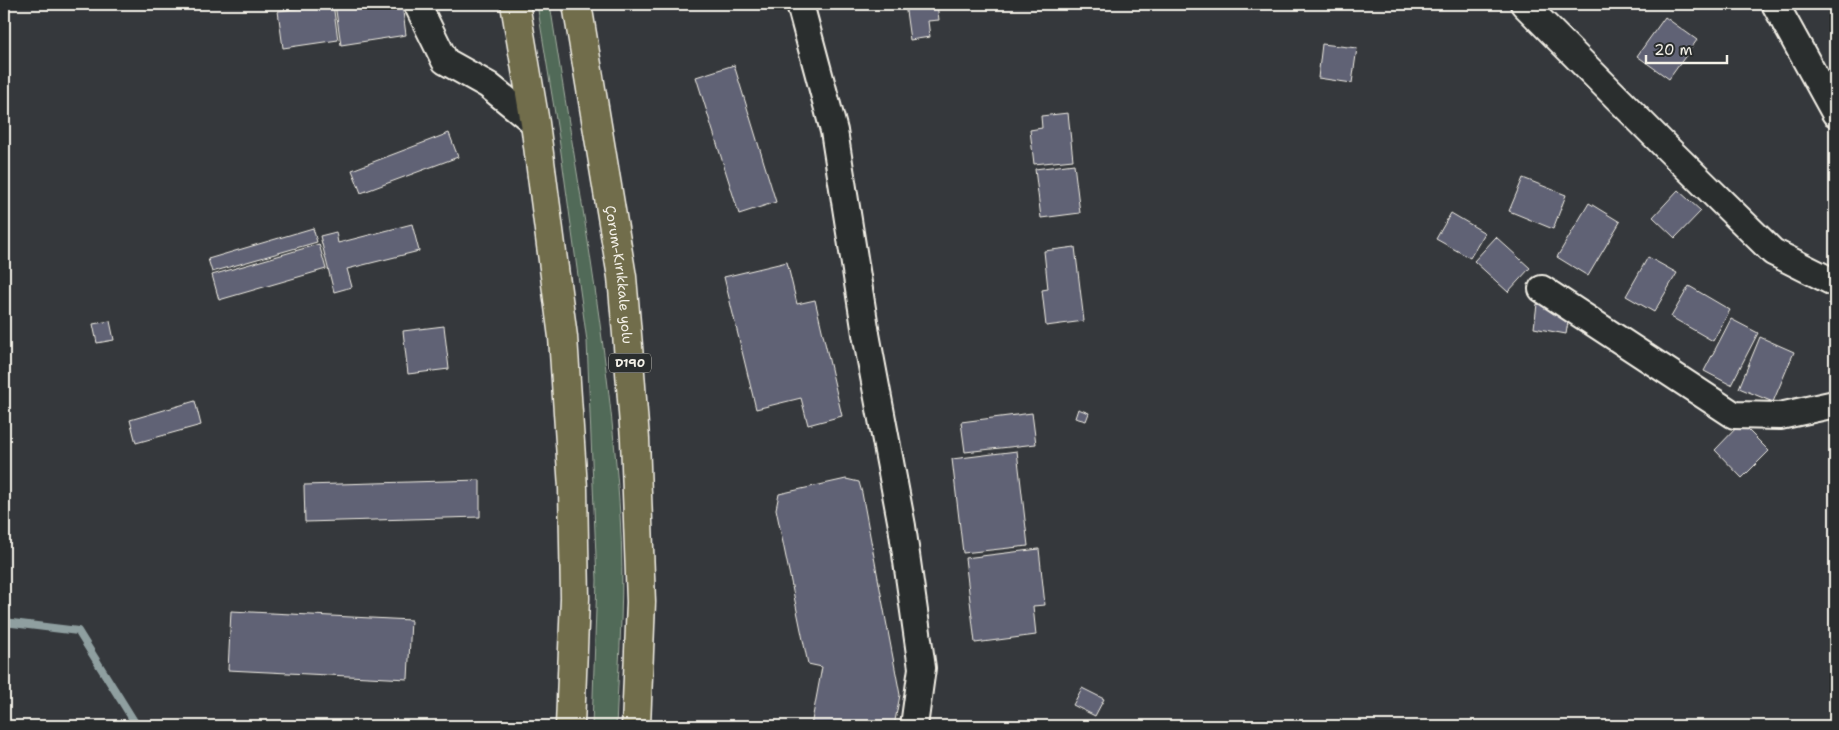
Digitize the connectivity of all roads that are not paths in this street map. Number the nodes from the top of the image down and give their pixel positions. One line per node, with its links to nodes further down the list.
1 (417, 4): 8 (street)
2 (515, 4): 8 (highway)
3 (577, 4): 13 (highway, Çorum-Kırıkkale yolu / D190)
4 (800, 4): 14 (street)
5 (1524, 4): 9 (street)
6 (1775, 4): 7 (street)
7 (1835, 113)
8 (535, 124): 12 (highway)
9 (1835, 283)
10 (1542, 289): 11 (street)
11 (1835, 404)
12 (570, 726)
13 (636, 726)
14 (914, 726)

